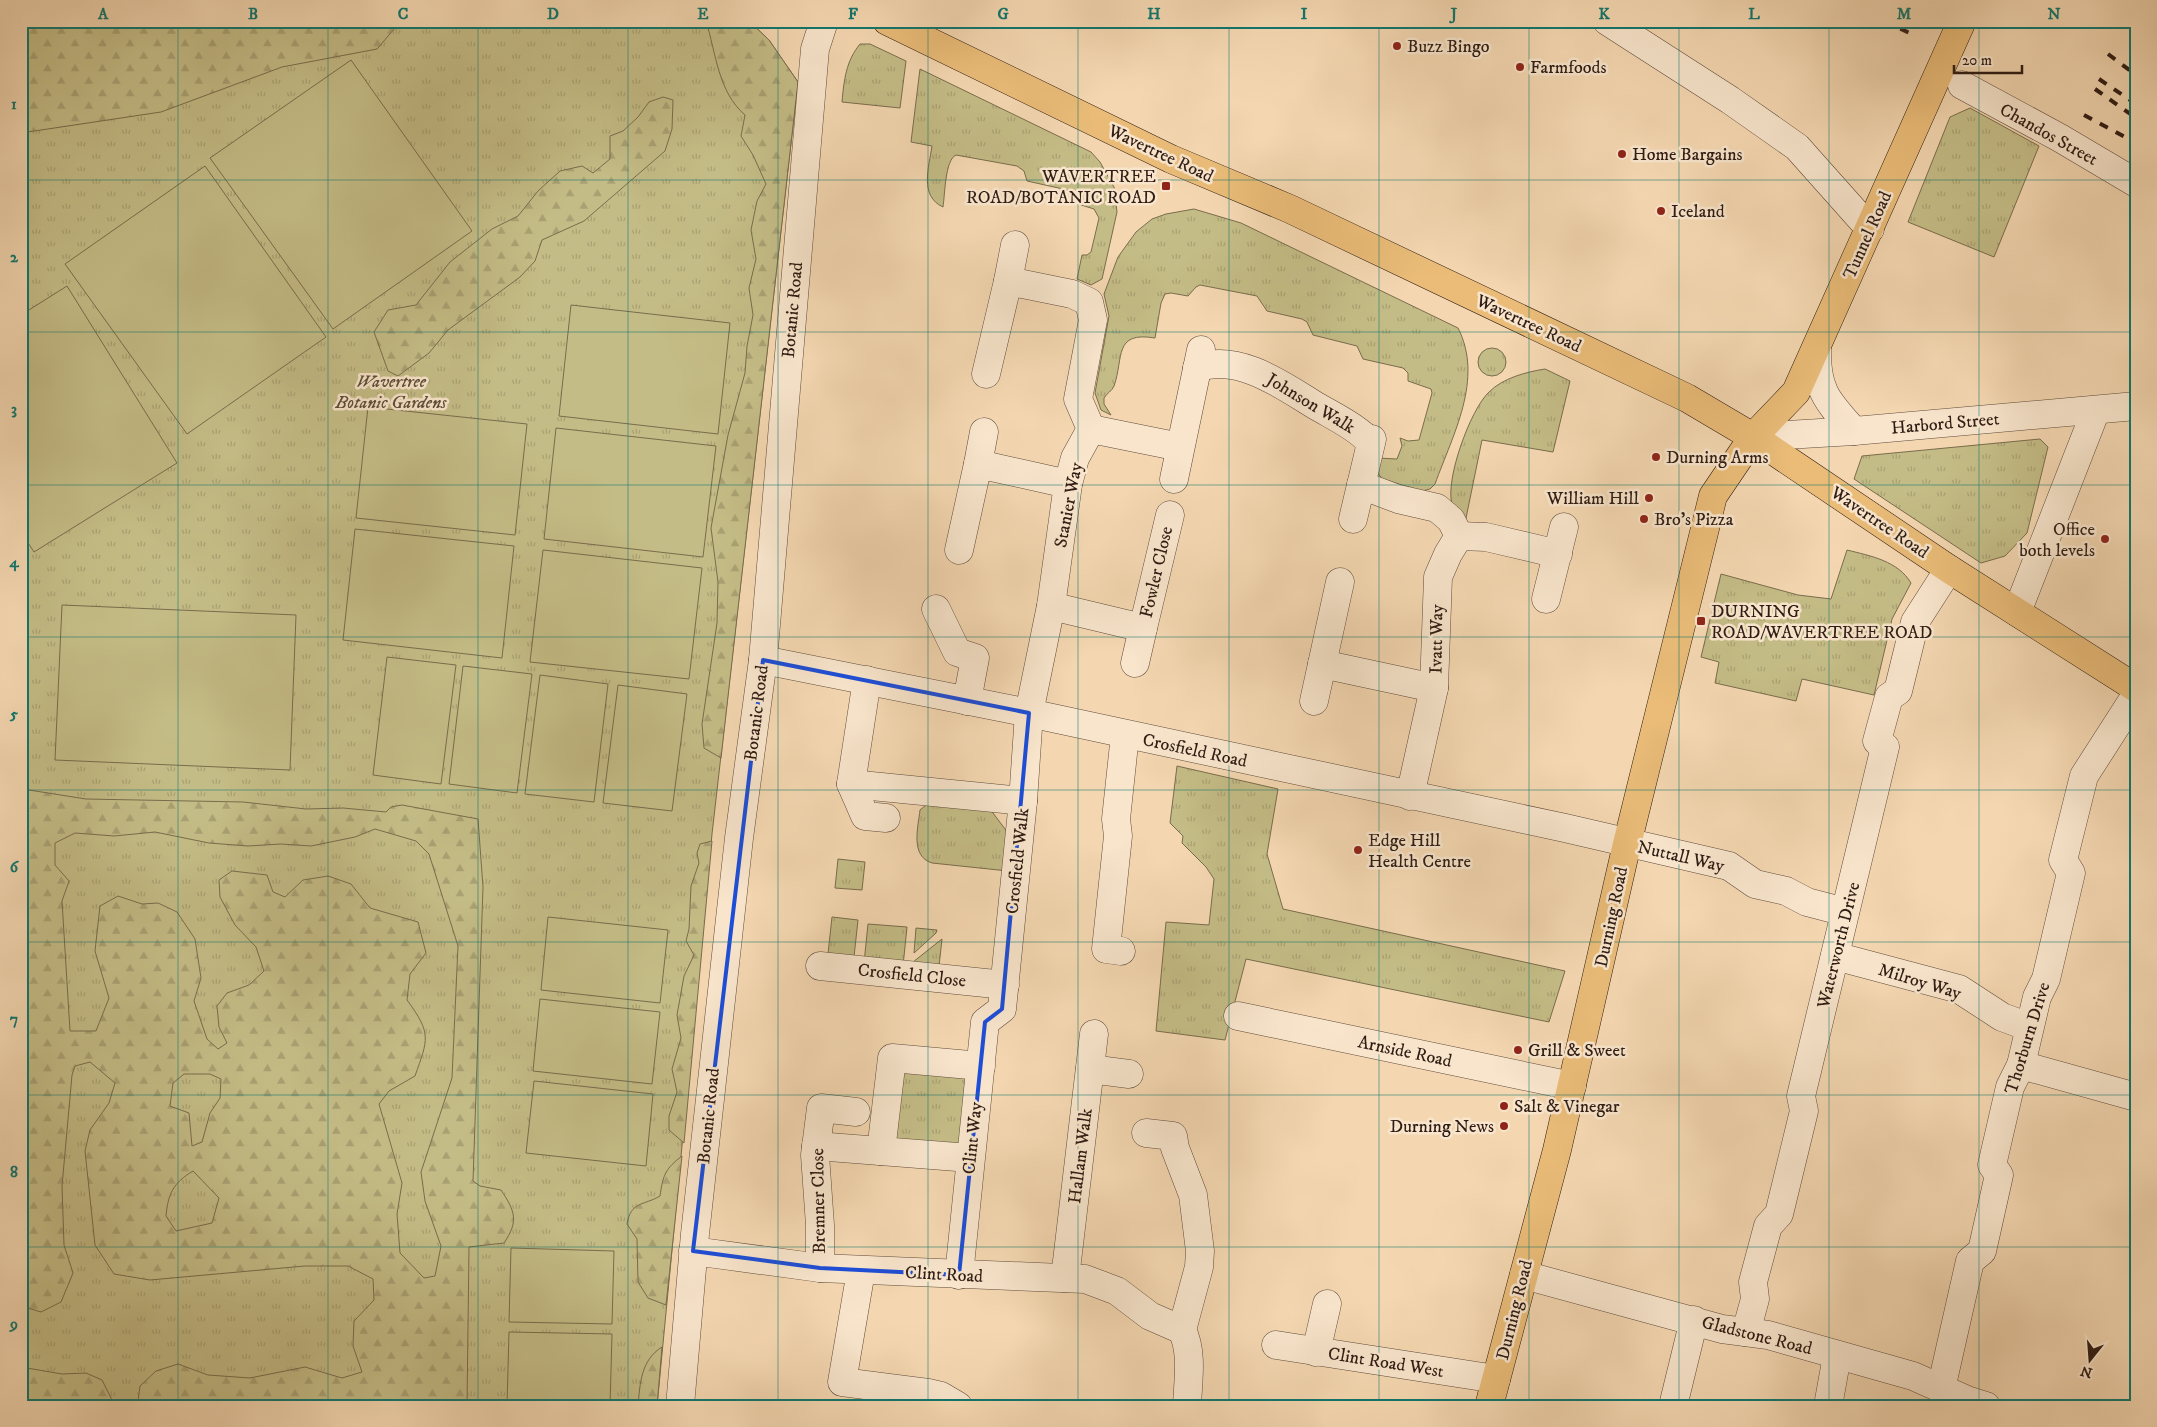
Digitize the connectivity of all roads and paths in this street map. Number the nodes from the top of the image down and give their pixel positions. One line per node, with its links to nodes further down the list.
1 (824, 21): 36 (street, Botanic Road)
2 (887, 21): 17 (main road, Wavertree Road)
3 (1607, 21): 7 (street)
4 (1962, 21): 7 (main road, Tunnel Road)
5 (1962, 85): 6 (street, Chandos Street)
6 (2136, 183)
7 (1870, 229): 10 (main road, Tunnel Road)
8 (1015, 245): 9 (street)
9 (1008, 281): 11 (street); 14 (street)
10 (1817, 349): 15 (street); 17 (main road, Tunnel Road)
11 (986, 374)
12 (2136, 406): 13 (street, Harbord Street)
13 (2096, 410): 15 (street, Harbord Street); 34 (street)
14 (1091, 429): 18 (street); 21 (street, Stanier Way)
15 (1854, 431): 17 (street, Harbord Street)
16 (984, 432): 19 (street)
17 (1753, 437): 29 (main road, Wavertree Road); 51 (main road, Durning Road)
18 (1180, 447): 20 (street); 22 (street, Johnson Walk)
19 (978, 464): 21 (street); 27 (street)
20 (1174, 479)
21 (1068, 484): 32 (street, Stanier Way)
22 (1362, 485): 24 (street); 26 (street)
23 (1170, 515): 35 (street, Fowler Close)
24 (1353, 519)
25 (1564, 527): 28 (street)
26 (1459, 536): 28 (street); 40 (street, Ivatt Way)
27 (959, 550)
28 (1558, 554): 31 (street)
29 (1949, 569): 34 (main road, Wavertree Road); 52 (street, Waterworth Drive)
30 (1340, 582): 38 (street)
31 (1546, 599)
32 (1051, 606): 35 (street, Fowler Close); 45 (street, Stanier Way)
33 (936, 609): 43 (street)
34 (2018, 612): 41 (main road, Wavertree Road)
35 (1143, 628): 37 (street, Fowler Close)
36 (763, 660): 39 (street, Crosfield Road); 71 (street, Botanic Road)
37 (1135, 663)
38 (1322, 664): 40 (street); 44 (street)
39 (867, 680): 43 (street, Crosfield Road); 47 (street)
40 (1434, 688): 48 (street, Ivatt Way)
41 (2136, 688)
42 (2136, 695): 58 (street, Thorburn Drive)
43 (967, 701): 45 (street, Crosfield Road)
44 (1314, 701)
45 (1029, 713): 46 (street, Crosfield Road); 49 (street, Crosfield Walk)
46 (1125, 735): 48 (street, Crosfield Road); 53 (street)
47 (851, 784): 49 (street); 50 (street)
48 (1410, 796): 51 (street, Crosfield Road)
49 (1023, 801): 56 (street, Crosfield Walk)
50 (886, 818)
51 (1627, 844): 52 (street, Nuttall Way); 64 (main road, Durning Road)
52 (1845, 912): 54 (street, Waterworth Drive)
53 (1120, 951)
54 (1834, 956): 58 (street, Milroy Way); 80 (street, Waterworth Drive)
55 (820, 966): 56 (street, Crosfield Close)
56 (1004, 997): 61 (street, Clint Way)
57 (1238, 1016): 64 (street, Arnside Road)
58 (2029, 1027): 60 (street, Thorburn Drive)
59 (1094, 1034): 62 (street, Hallam Walk)
60 (2021, 1065): 65 (street); 85 (street, Thorburn Drive)
61 (981, 1066): 69 (street); 70 (street, Clint Way)
62 (1090, 1069): 63 (street); 76 (street, Hallam Walk)
63 (1128, 1074)
64 (1572, 1086): 75 (main road, Durning Road)
65 (2136, 1097)
66 (856, 1112): 68 (street, Bremner Close)
67 (1146, 1134): 79 (street)
68 (816, 1146): 69 (street); 72 (street, Bremner Close)
69 (880, 1151): 70 (street)
70 (970, 1158): 74 (street, Clint Way)
71 (693, 1251): 72 (street, Clint Road); 86 (street, Botanic Road)
72 (820, 1268): 73 (street, Clint Road)
73 (861, 1270): 74 (street, Clint Road); 87 (street)
74 (959, 1275): 76 (street, Clint Road)
75 (1524, 1275): 78 (street, Gladstone Road); 84 (main road, Durning Road)
76 (1065, 1278): 79 (street, Clint Road)
77 (1327, 1304): 82 (street)
78 (1694, 1320): 80 (street, Gladstone Road); 90 (street)
79 (1182, 1330): 88 (street)
80 (1746, 1332): 83 (street, Gladstone Road)
81 (1276, 1346): 82 (street, Clint Road West)
82 (1316, 1352): 84 (street, Clint Road West)
83 (1837, 1356): 85 (street, Gladstone Road); 91 (street)
84 (1496, 1379): 89 (main road, Durning Road)
85 (1941, 1389): 92 (street, Gladstone Road)
86 (680, 1406)
87 (958, 1406)
88 (1187, 1406)
89 (1489, 1406)
90 (1673, 1406)
91 (1828, 1406)
92 (1986, 1406)

